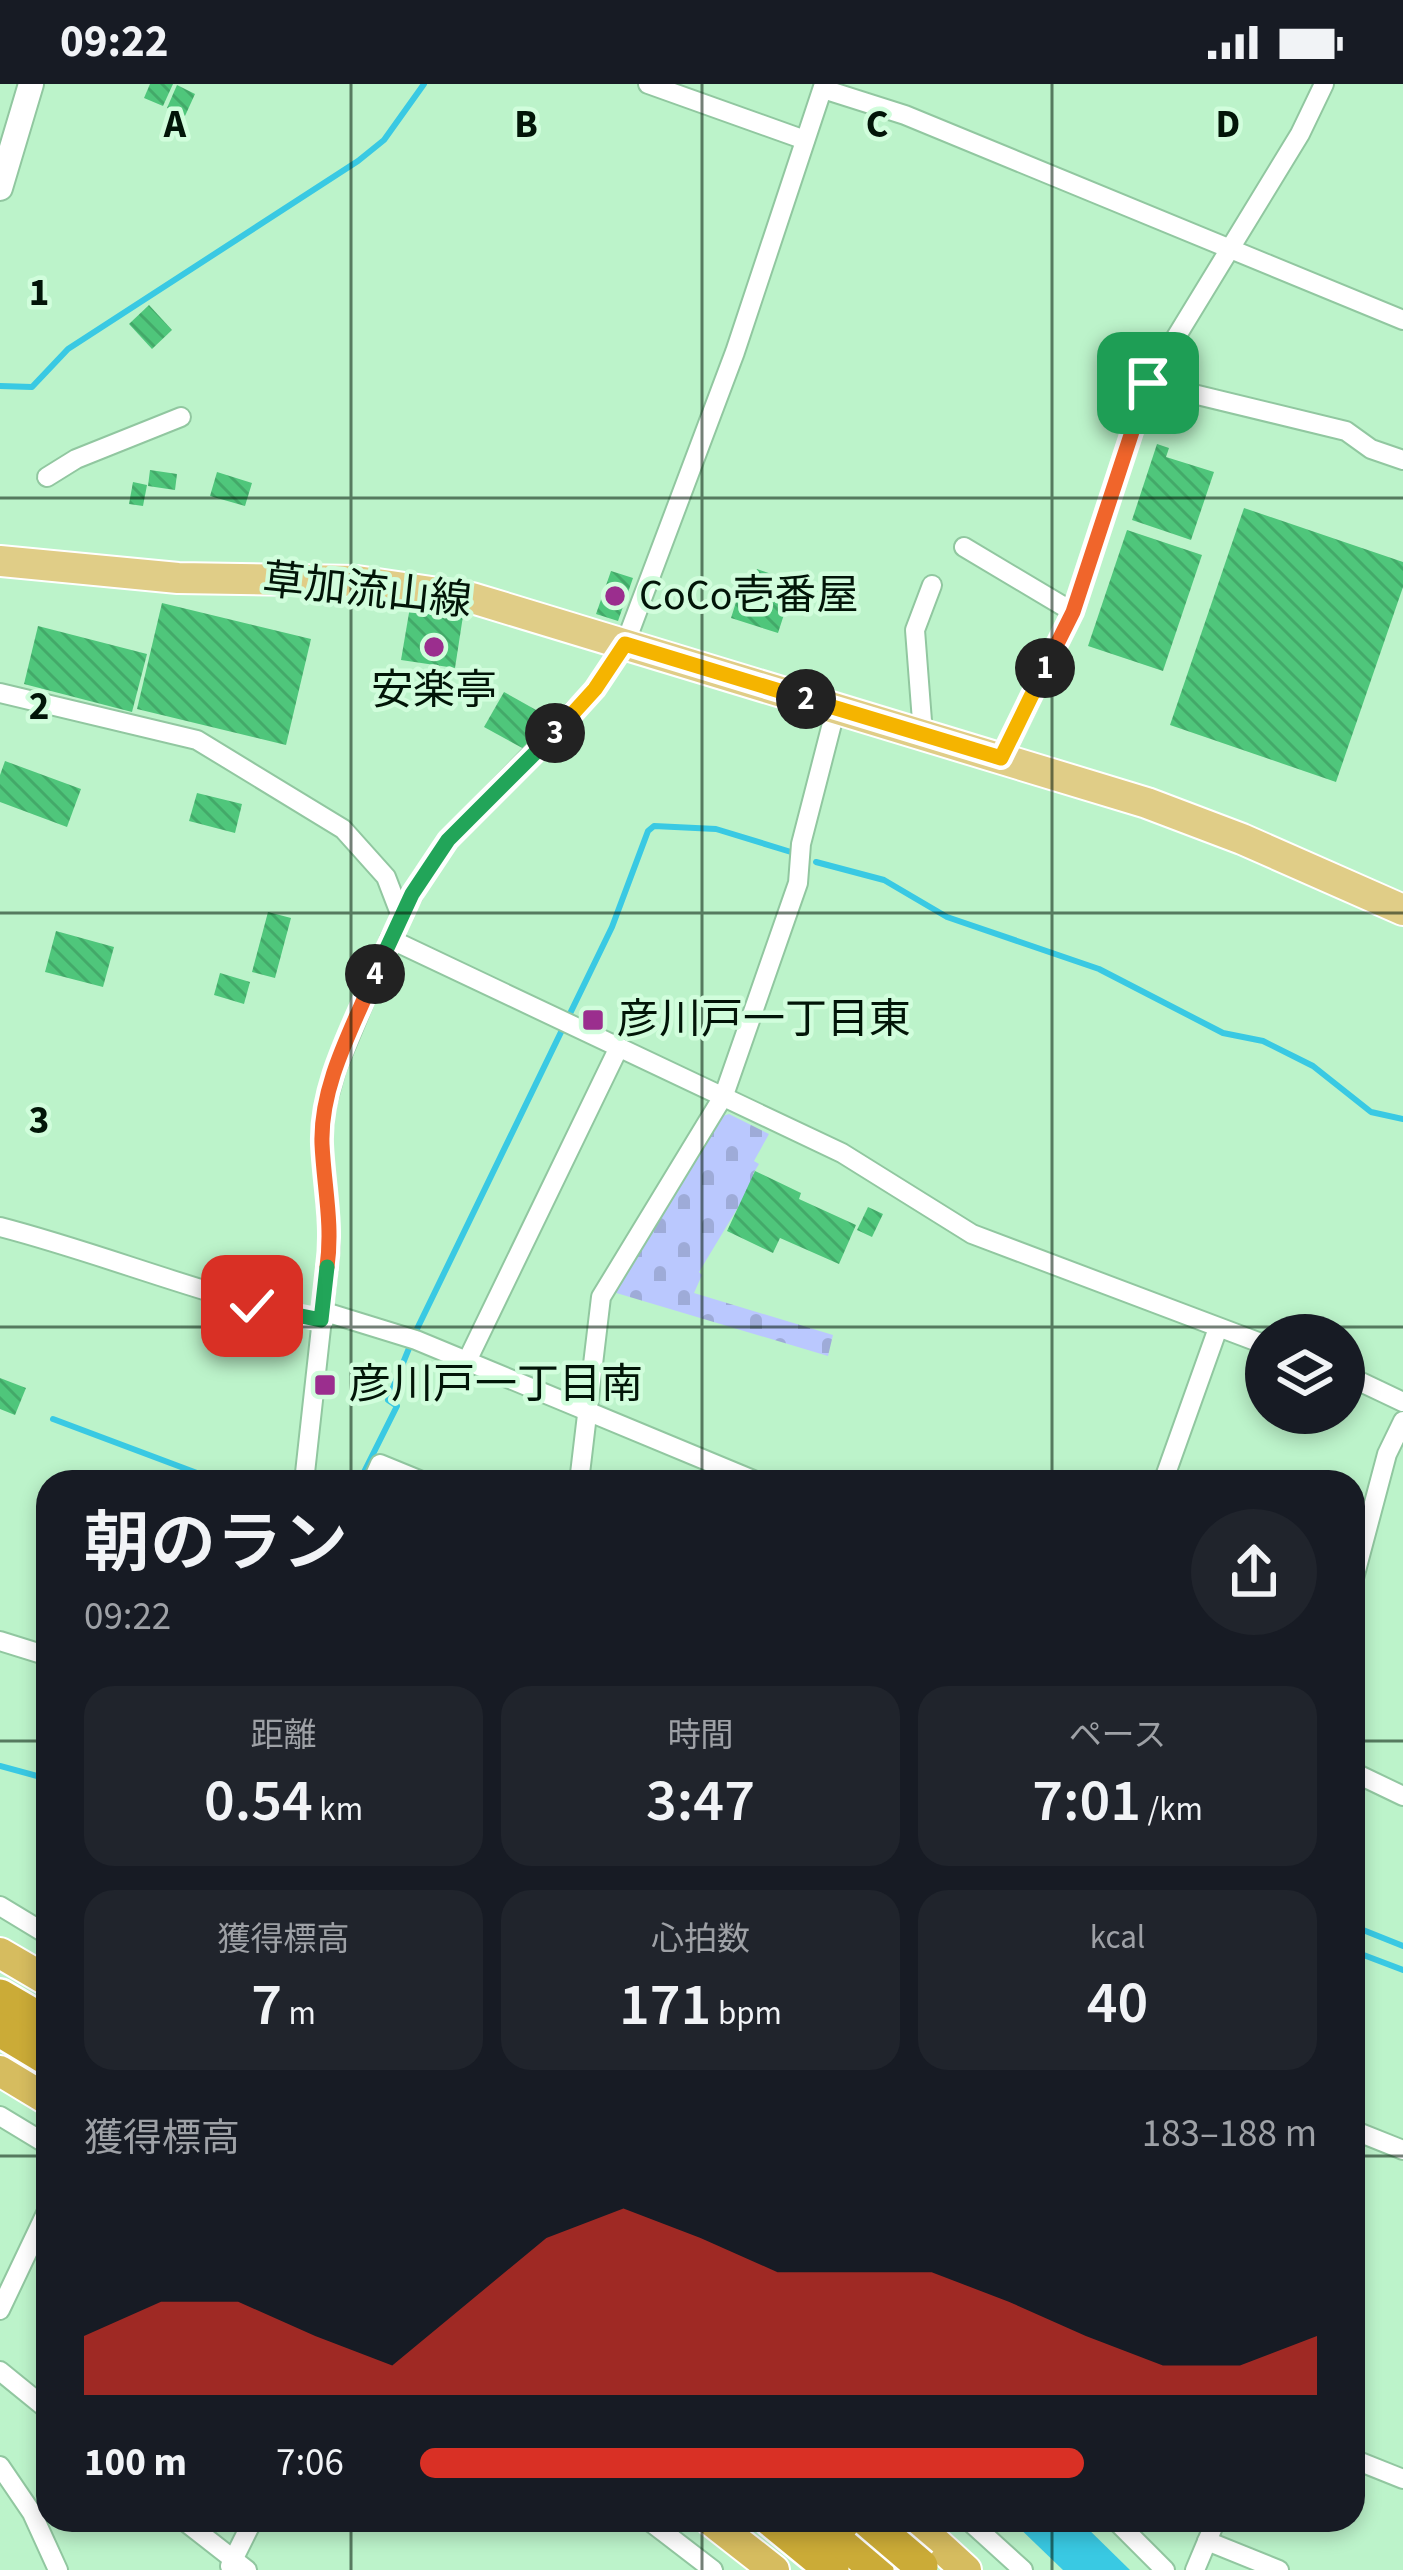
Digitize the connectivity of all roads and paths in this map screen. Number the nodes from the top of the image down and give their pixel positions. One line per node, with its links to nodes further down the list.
1 (32, 84): 6 (street)
2 (648, 84): 5 (street)
3 (1324, 84): 7 (street)
4 (824, 86): 5 (street); 7 (street)
5 (805, 140): 17 (street)
6 (0, 188)
7 (1229, 249): 8 (street); 9 (street)
8 (1403, 320)
9 (1148, 383): 11 (street); 16 (street)
10 (181, 417): 12 (street)
11 (1403, 460)
12 (46, 477)
13 (964, 548): 16 (street)
14 (0, 561): 17 (main road, 草加流山線)
15 (932, 585): 20 (street)
16 (1073, 612): 21 (street)
17 (625, 644): 19 (main road, 草加流山線); 23 (street)
18 (0, 693): 23 (street)
19 (836, 708): 20 (main road, 草加流山線); 26 (street)
20 (923, 734): 21 (main road, 草加流山線)
21 (1001, 758): 22 (main road, 草加流山線)
22 (1403, 910)
23 (400, 916): 24 (street)
24 (390, 939): 25 (street); 28 (street)
25 (619, 1047): 26 (street); 31 (street)
26 (724, 1096): 29 (street); 34 (street)
27 (0, 1227): 28 (street)
28 (321, 1315): 31 (street); 36 (street)
29 (1218, 1328): 30 (street); 39 (street)
30 (1245, 1338)
31 (467, 1361): 34 (street)
32 (1365, 1384): 33 (street)
33 (1403, 1402)
34 (587, 1414): 37 (street); 38 (street)
35 (1403, 1420): 40 (street)
36 (305, 1470)
37 (580, 1470)
38 (728, 1470)
39 (1167, 1470)
40 (1365, 1537)
41 (0, 1641): 42 (street)
42 (36, 1652)
43 (1365, 1778): 44 (street)
44 (1403, 1796)
45 (0, 1906): 46 (street)
46 (36, 1928)
47 (0, 1953): 48 (highway)
48 (36, 1974)
49 (0, 1996): 50 (highway)
50 (36, 2017)
51 (0, 2030): 52 (highway)
52 (36, 2052)
53 (0, 2071): 54 (highway)
54 (36, 2093)
55 (0, 2116): 57 (street)
56 (1365, 2135): 58 (street)
57 (36, 2138)
58 (1403, 2150)
59 (36, 2234): 60 (street)
60 (0, 2310)
61 (0, 2371): 62 (street)
62 (36, 2400)
63 (1365, 2464): 65 (street)
64 (0, 2466): 66 (street)
65 (1403, 2480)
66 (36, 2521)
67 (41, 2532): 82 (street)
68 (197, 2532): 80 (street)
69 (249, 2532): 80 (street)
70 (664, 2532): 83 (street)
71 (725, 2532): 84 (highway)
72 (786, 2532): 85 (highway)
73 (831, 2532): 86 (highway)
74 (881, 2532): 81 (highway, bridge)
75 (924, 2532): 87 (highway)
76 (981, 2532): 88 (street)
77 (1127, 2532): 89 (street)
78 (1211, 2532): 79 (street)
79 (1208, 2541): 90 (street); 91 (street)
80 (236, 2567)
81 (923, 2568)
82 (58, 2570)
83 (713, 2570)
84 (774, 2570)
85 (832, 2570)
86 (877, 2570)
87 (966, 2570)
88 (1023, 2570)
89 (1165, 2570)
90 (1195, 2570)
91 (1279, 2570)

